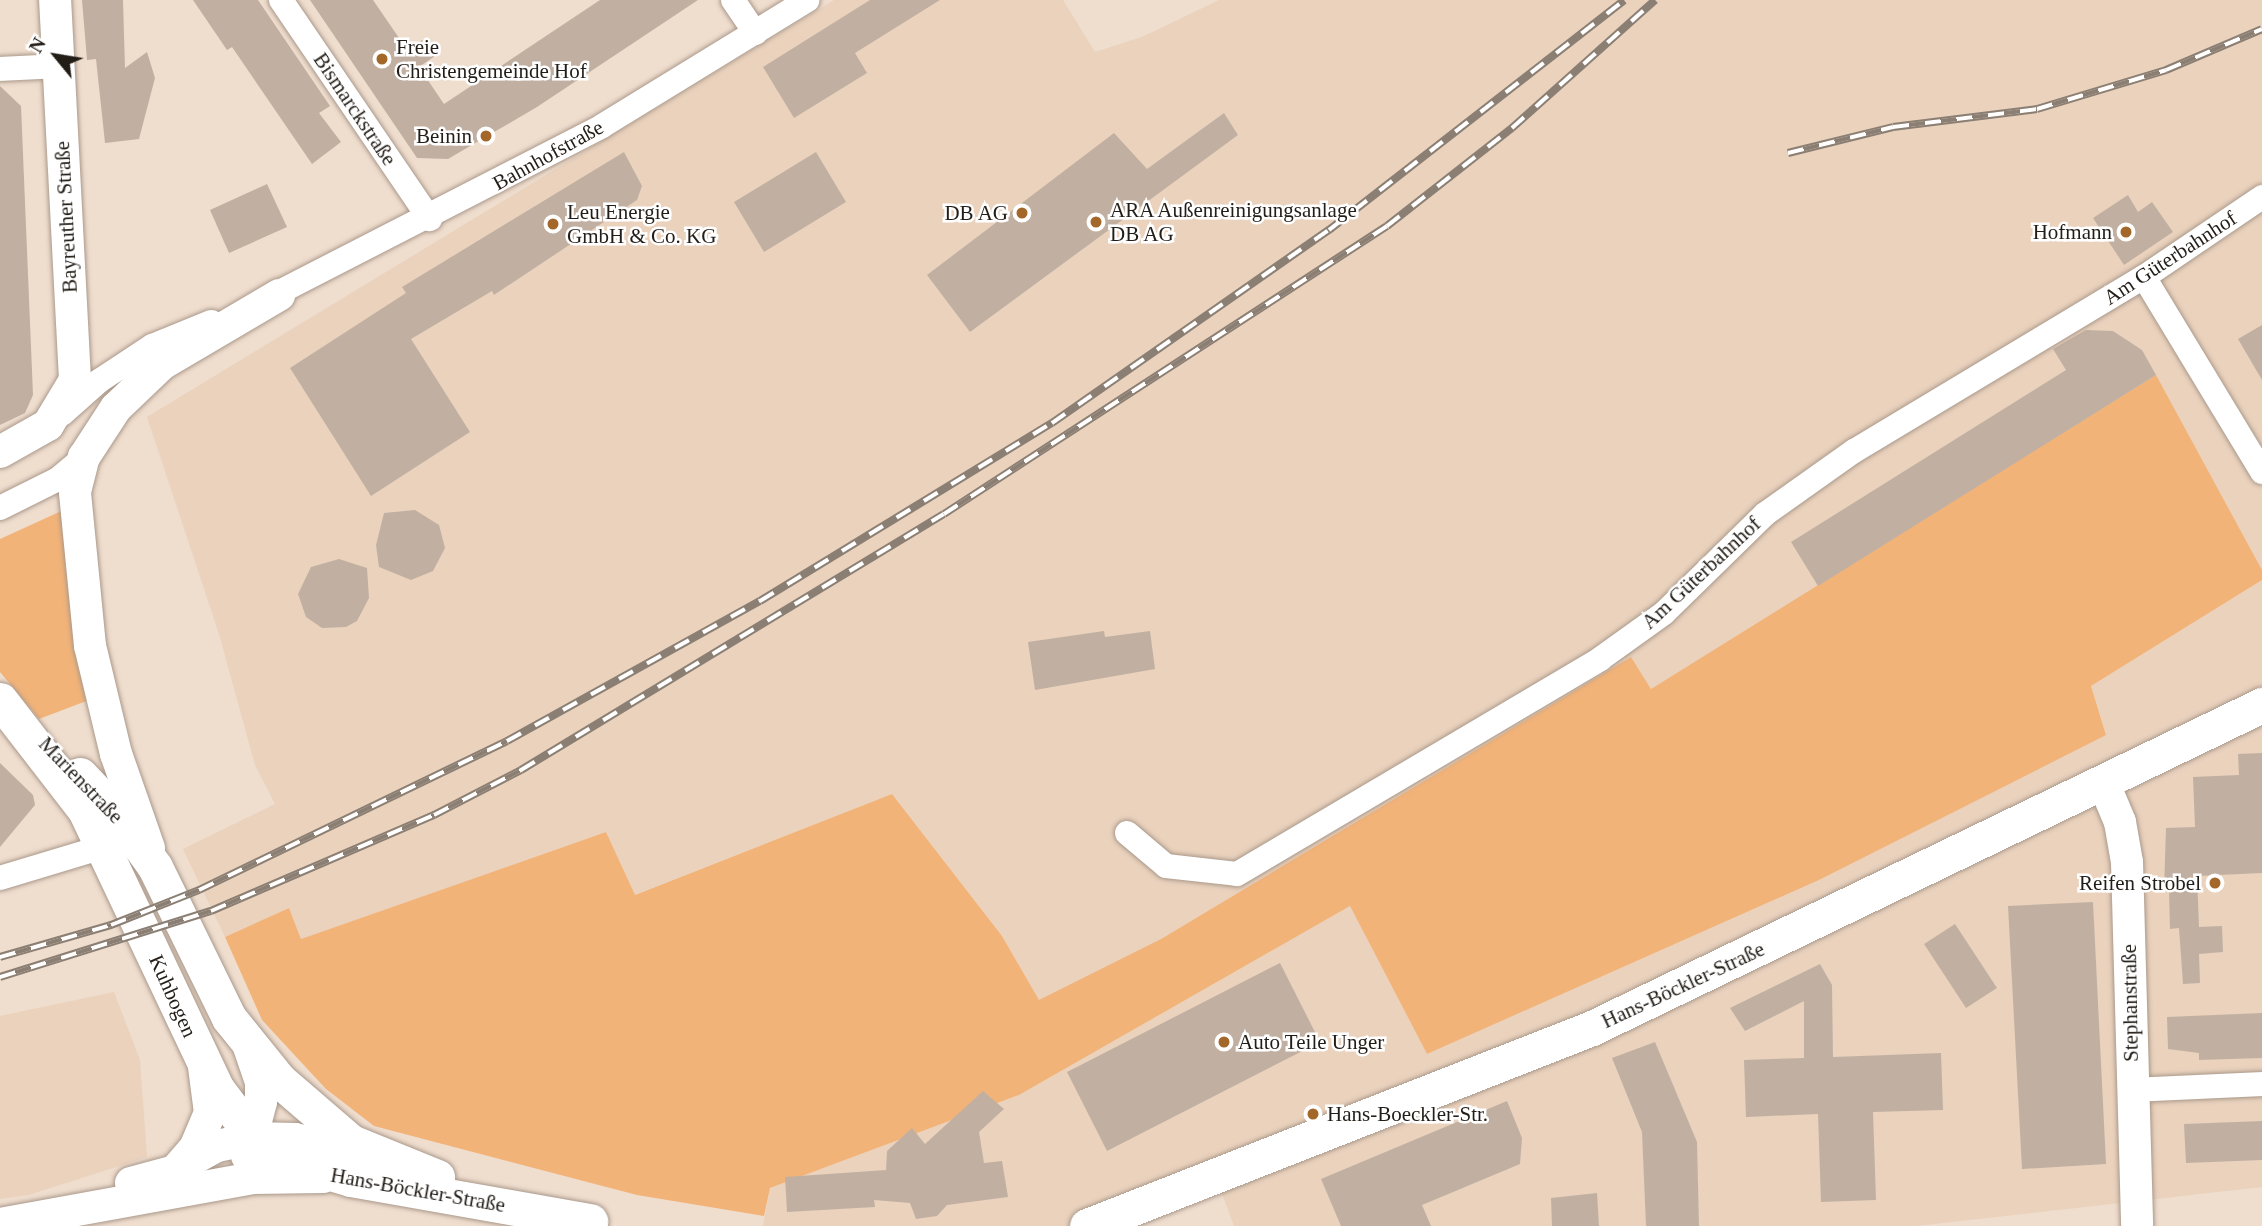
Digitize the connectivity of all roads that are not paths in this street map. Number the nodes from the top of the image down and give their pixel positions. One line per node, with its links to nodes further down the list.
1 (55, 0): 6 (street, Bayreuther Straße)
2 (281, 0): 9 (street, Bismarckstraße)
3 (733, 0): 5 (street)
4 (808, 0): 5 (street, Bahnhofstraße)
5 (755, 33): 9 (street, Bahnhofstraße)
6 (59, 66): 7 (street); 12 (street, Bayreuther Straße)
7 (0, 69)
8 (2262, 197): 10 (street, Am Güterbahnhof)
9 (430, 219): 11 (street, Bahnhofstraße)
10 (2144, 277): 15 (street); 20 (street, Am Güterbahnhof)
11 (279, 295): 12 (street, Bahnhofstraße); 14 (street, Bahnhofstraße)
12 (48, 425): 13 (street)
13 (0, 452)
14 (84, 457): 16 (street); 22 (street)
15 (2262, 472)
16 (0, 508)
17 (0, 699): 21 (main road, Marienstraße); 22 (main road, Marienstraße)
18 (2262, 705): 19 (main road, Hans-Böckler-Straße)
19 (2104, 784): 27 (street, Stephanstraße); 35 (main road, Hans-Böckler-Straße)
20 (1127, 833)
21 (106, 846): 23 (street); 25 (main road, Kuhbogen)
22 (155, 867): 24 (main road, Kuhbogen)
23 (0, 878)
24 (248, 1045): 28 (street); 29 (main road, Hans-Böckler-Straße)
25 (202, 1059): 28 (main road, Kuhbogen); 30 (street)
26 (2262, 1084): 27 (street)
27 (2132, 1090): 36 (street, Stephanstraße)
28 (254, 1138): 29 (street); 30 (street); 31 (main road, Hans-Böckler-Straße); 32 (street)
29 (390, 1161): 34 (main road, Hans-Böckler-Straße)
30 (183, 1165): 33 (street)
31 (351, 1179): 32 (street); 34 (main road, Hans-Böckler-Straße)
32 (209, 1187): 33 (street)
33 (0, 1223)
34 (601, 1223)
35 (1087, 1226)
36 (2137, 1226)

